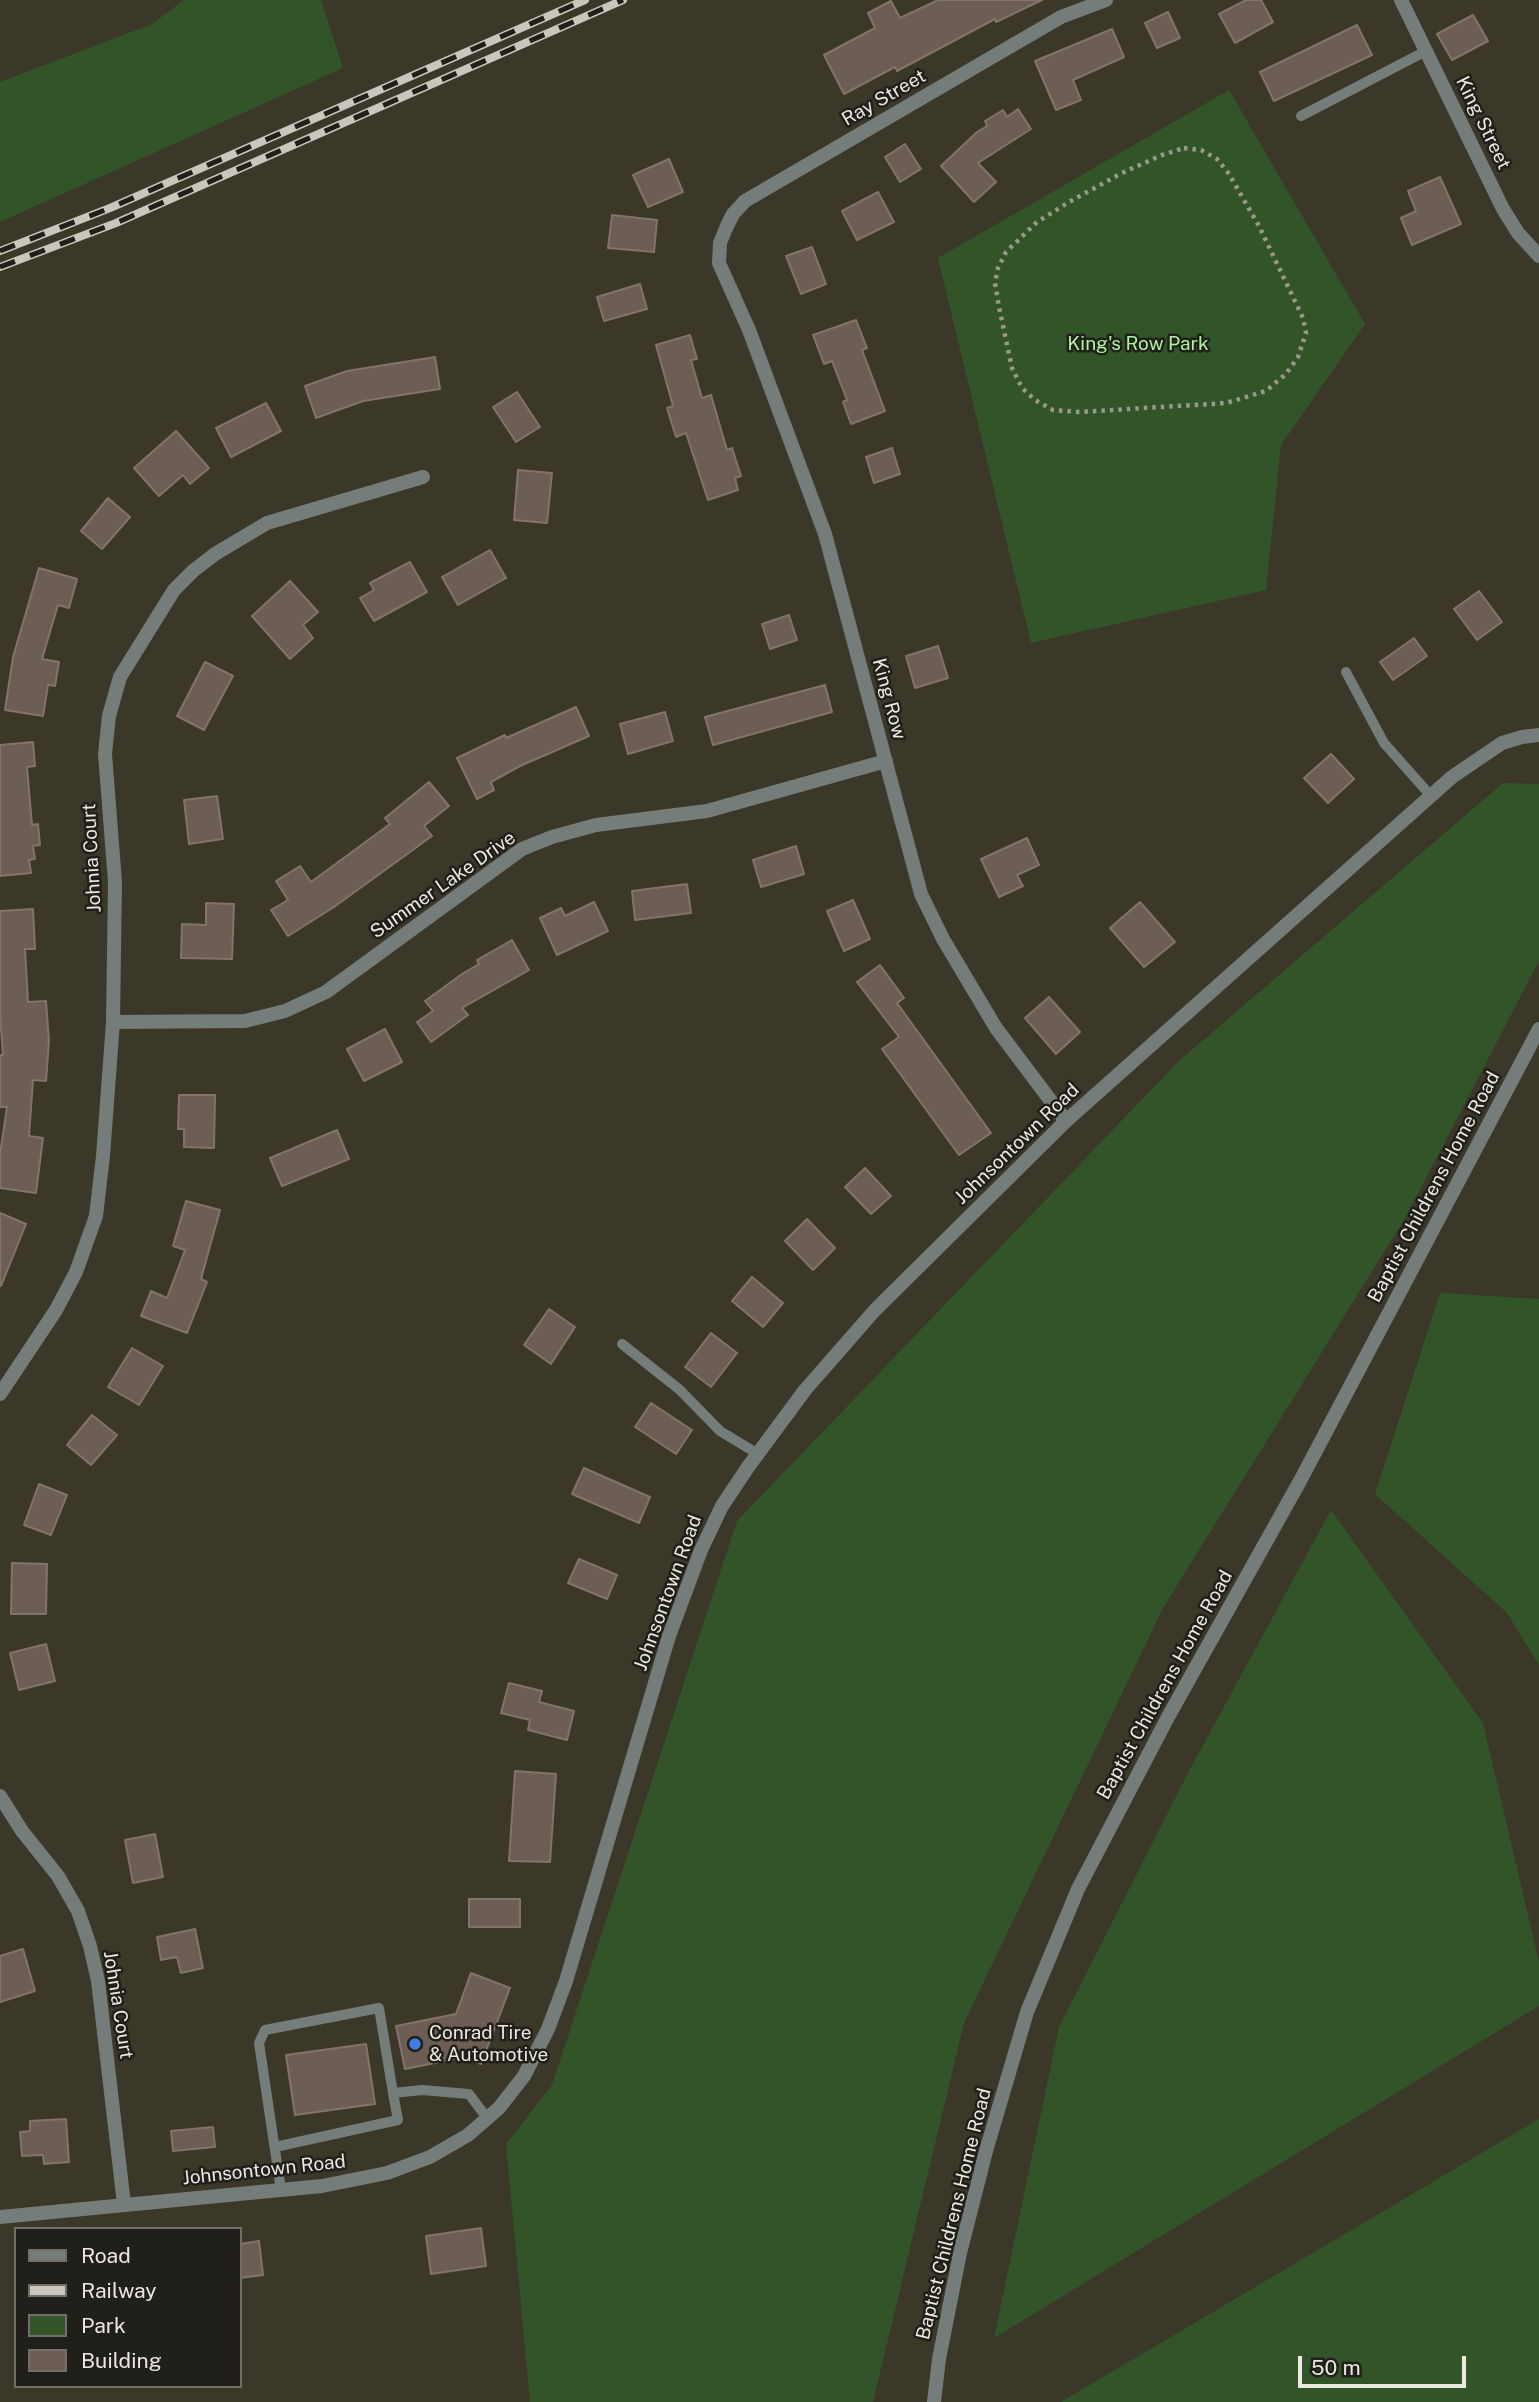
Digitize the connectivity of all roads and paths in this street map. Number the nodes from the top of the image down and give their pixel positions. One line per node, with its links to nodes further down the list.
1 (1106, 0): 6 (street, Ray Street)
2 (1401, 0): 3 (street, King Street)
3 (1426, 51): 4 (lane); 5 (street, King Street)
4 (1301, 116)
5 (1539, 256)
6 (719, 263): 11 (street, King Row)
7 (999, 307): 7 (path)
8 (423, 477): 13 (street, Johnia Court)
9 (1346, 673): 12 (lane)
10 (1539, 735): 12 (street, Johnsontown Road)
11 (886, 761): 13 (street, Summer Lake Drive); 15 (street, King Row)
12 (1431, 796): 15 (street, Johnsontown Road)
13 (113, 1022): 17 (street, Johnia Court)
14 (1539, 1029): 26 (street, Baptist Childrens Home Road)
15 (1066, 1121): 18 (street, Johnsontown Road)
16 (622, 1344): 18 (lane)
17 (0, 1394)
18 (758, 1454): 21 (street, Johnsontown Road)
19 (0, 1796): 24 (street, Johnia Court)
20 (393, 2093): 21 (lane); 22 (lane); 22 (lane)
21 (487, 2118): 23 (street, Johnsontown Road)
22 (275, 2147): 23 (lane)
23 (281, 2190): 24 (street, Johnsontown Road)
24 (124, 2204): 25 (street, Johnsontown Road)
25 (0, 2217)
26 (934, 2402)

